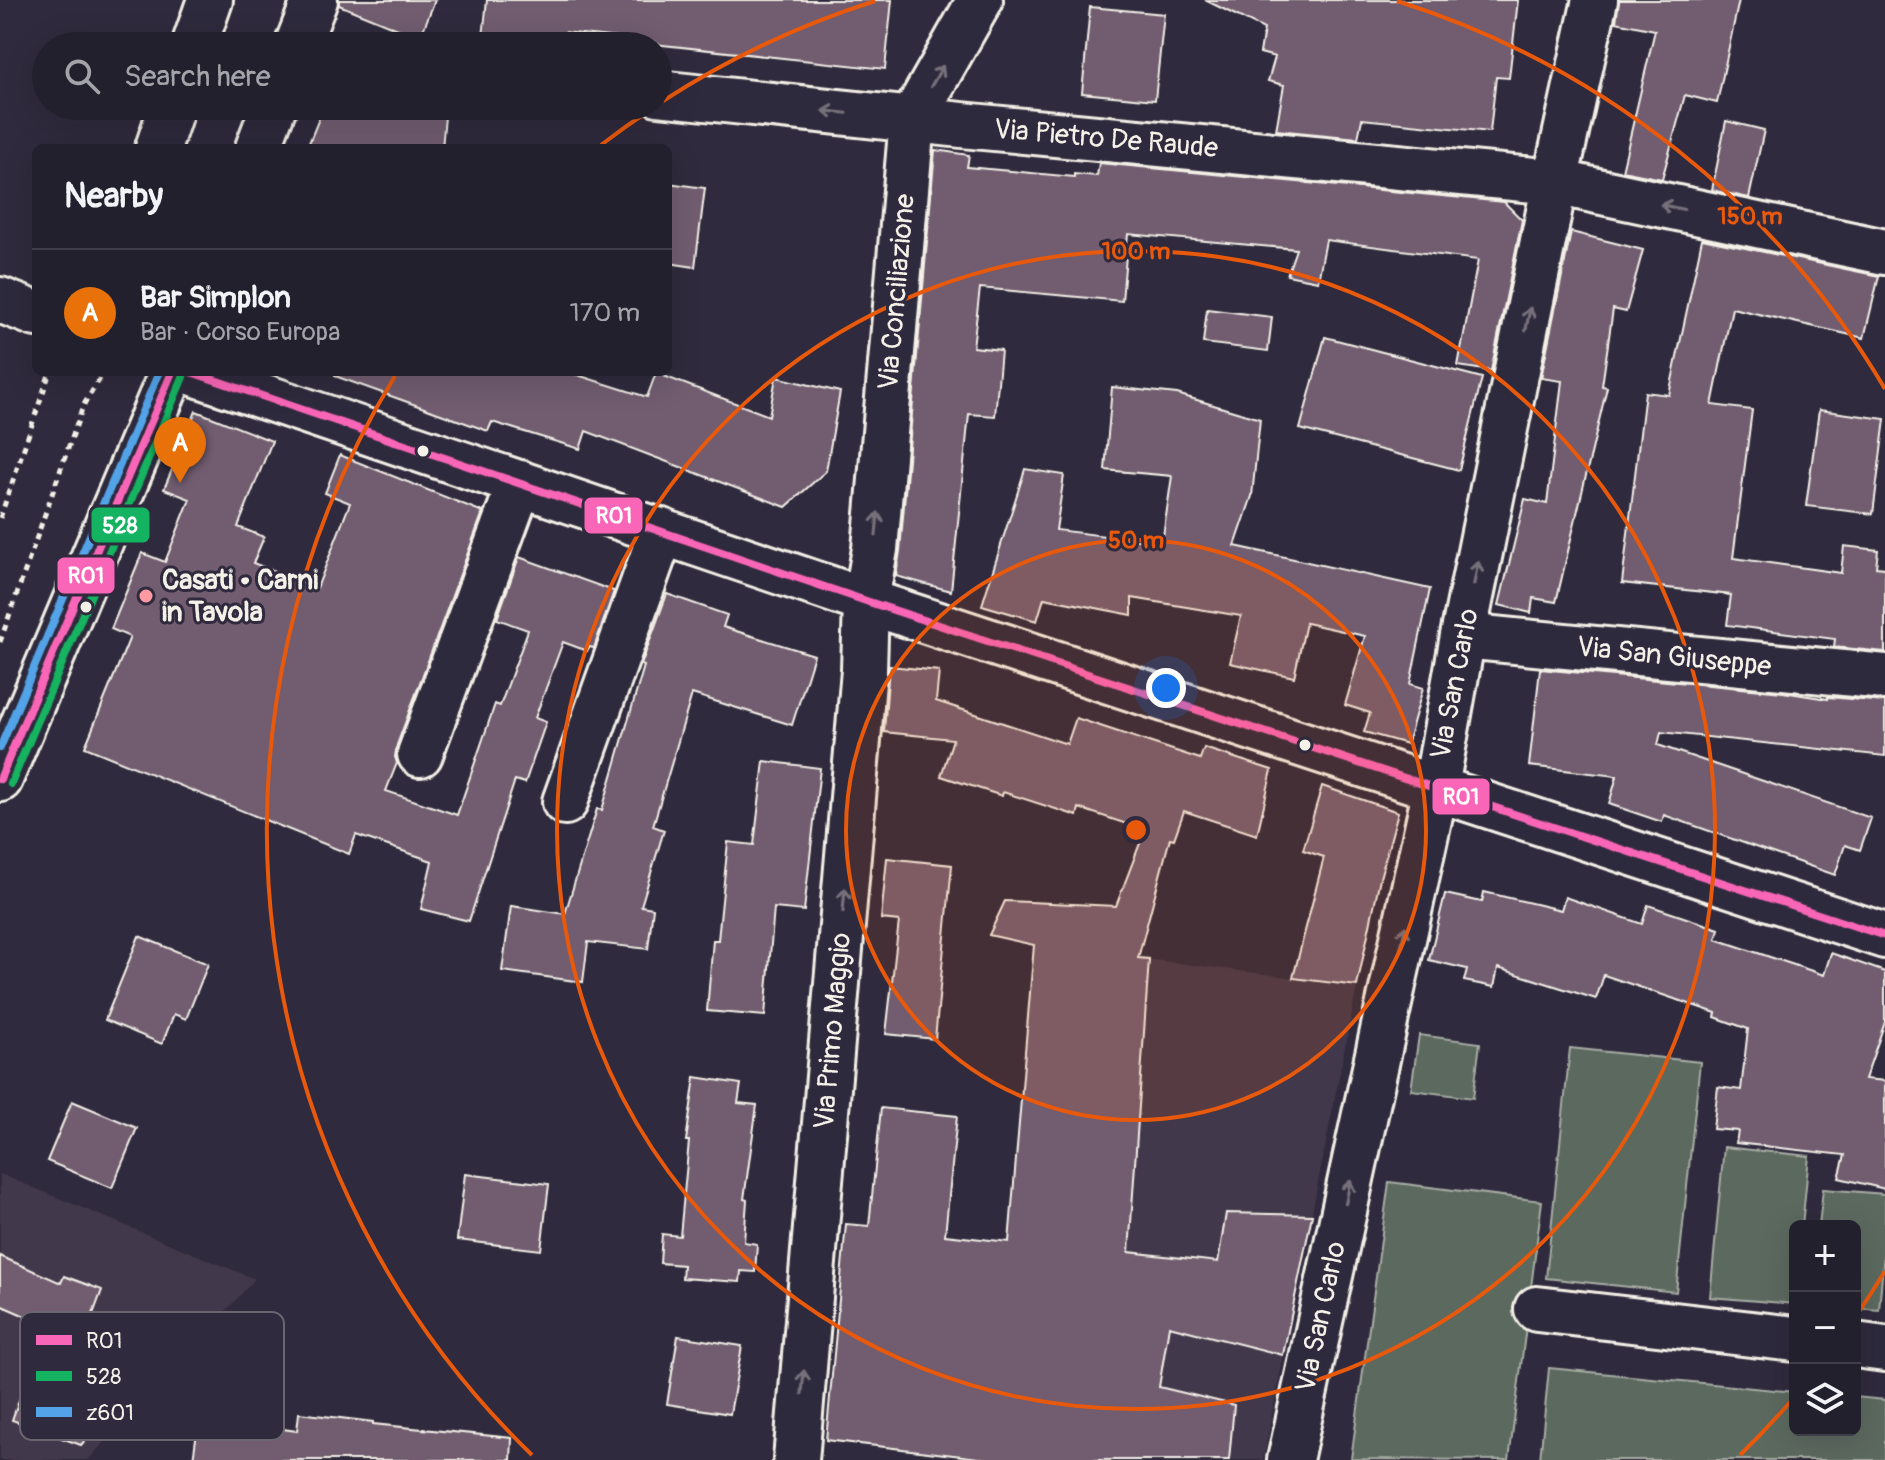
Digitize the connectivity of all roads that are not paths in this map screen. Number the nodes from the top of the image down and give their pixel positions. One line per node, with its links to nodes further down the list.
1 (210, 0): 5 (street)
2 (315, 0): 6 (street)
3 (980, 0): 10 (street, Via Conciliazione, one-way to 3)
4 (1595, 0): 13 (street, Via San Carlo)
5 (199, 32)
6 (302, 32)
7 (672, 94): 10 (street, Via Pietro De Raude, one-way to 7)
8 (167, 120): 11 (street)
9 (269, 120): 12 (street)
10 (912, 120): 13 (street, Via Pietro De Raude); 21 (street, Via Conciliazione, one-way to 10)
11 (159, 144)
12 (260, 144)
13 (1555, 182): 14 (street, Via Pietro De Raude, one-way to 13); 22 (street, Via San Carlo, one-way to 13)
14 (1885, 252)
15 (0, 300): 16 (street)
16 (32, 312)
17 (170, 376): 25 (street)
18 (203, 376): 19 (street)
19 (520, 483): 20 (street); 24 (street)
20 (662, 531): 21 (street); 27 (street)
21 (866, 601): 26 (street); 33 (street, Via Primo Maggio, one-way to 21)
22 (1463, 636): 23 (street, Via San Giuseppe); 26 (street, Via San Carlo)
23 (1885, 677)
24 (420, 754)
25 (0, 779)
26 (1436, 787): 28 (street); 34 (street, Via San Carlo, one-way to 26)
27 (565, 802)
28 (1885, 936)
29 (1537, 1309): 30 (street)
30 (1789, 1338)
31 (1861, 1346): 32 (street)
32 (1885, 1349)
33 (796, 1460)
34 (1290, 1460)

